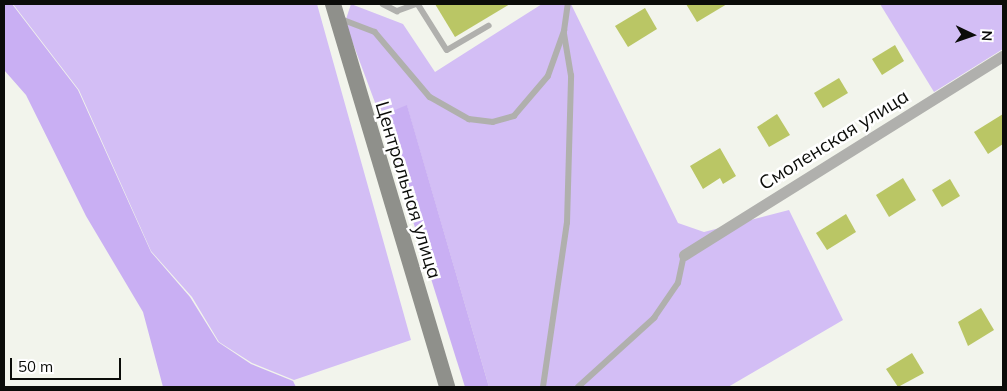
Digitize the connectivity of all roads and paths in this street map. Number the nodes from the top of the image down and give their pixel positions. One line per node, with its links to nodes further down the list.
1 (383, 4): 2 (lane)
2 (417, 4): 5 (lane)
3 (568, 4): 6 (lane)
4 (336, 8): 6 (lane); 9 (street, Центральная улица)
5 (488, 26)
6 (564, 31): 10 (lane)
7 (1003, 56): 8 (street, Смоленская улица)
8 (684, 255): 11 (lane)
9 (447, 387)
10 (543, 387)
11 (578, 387)

